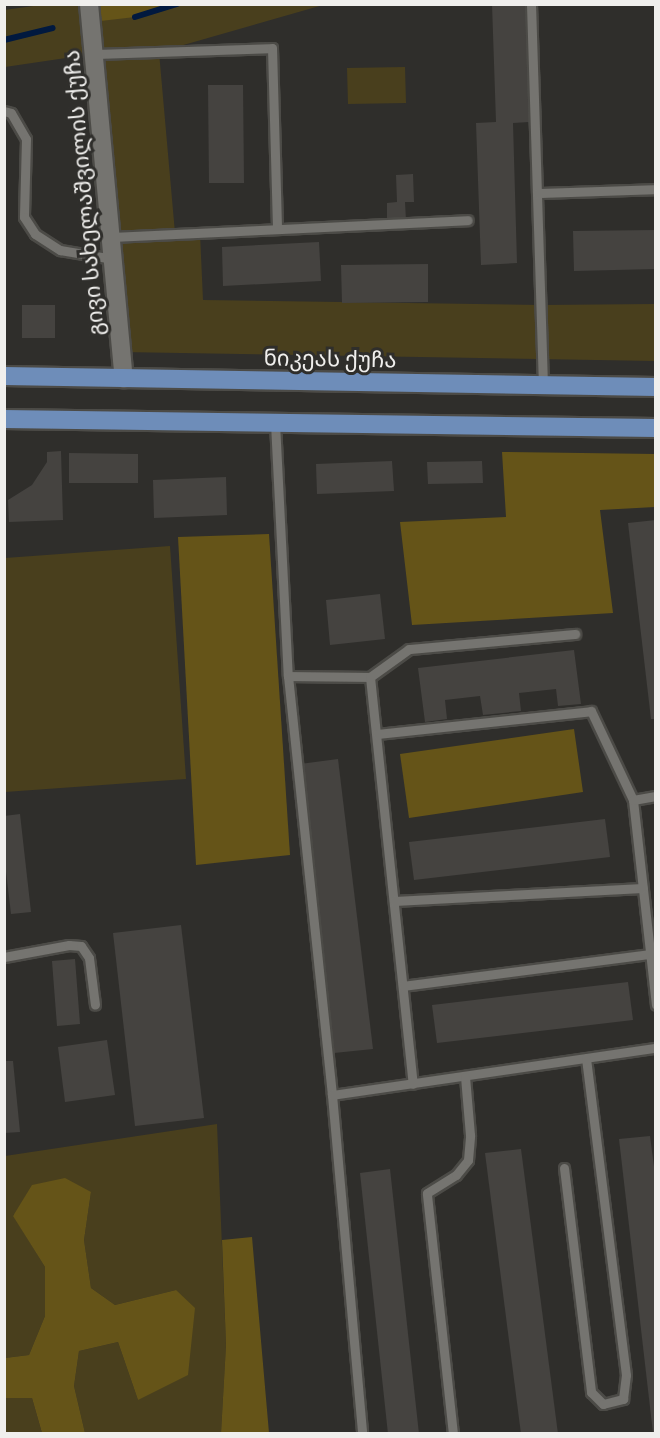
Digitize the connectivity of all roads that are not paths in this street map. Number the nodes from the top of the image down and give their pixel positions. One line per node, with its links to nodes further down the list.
1 (89, 4): 3 (street, გივი სახელაშვილის ქუჩა)
2 (531, 4): 6 (lane)
3 (93, 54): 8 (lane); 9 (street, გივი სახელაშვილის ქუჩა)
4 (4, 111): 10 (lane)
5 (656, 189): 6 (lane)
6 (537, 193): 13 (lane)
7 (468, 220): 8 (lane)
8 (277, 230): 9 (lane)
9 (111, 237): 10 (street, გივი სახელაშვილის ქუჩა)
10 (112, 259): 12 (street, გივი სახელაშვილის ქუჩა)
11 (4, 376): 12 (main road, ნიკეას ქუჩა)
12 (124, 378): 13 (main road, ნიკეას ქუჩა)
13 (543, 387): 14 (main road, ნიკეას ქუჩა)
14 (656, 387)
15 (4, 419): 16 (main road)
16 (275, 423): 17 (main road); 19 (lane)
17 (656, 428)
18 (575, 634): 20 (lane)
19 (288, 676): 20 (lane); 35 (lane)
20 (370, 676): 21 (lane)
21 (377, 734): 23 (lane); 25 (lane)
22 (656, 796): 23 (lane)
23 (633, 800): 24 (lane)
24 (643, 888): 25 (lane); 26 (lane)
25 (394, 901): 28 (lane)
26 (650, 954): 28 (lane); 30 (lane)
27 (4, 957): 29 (lane)
28 (403, 986): 34 (lane)
29 (95, 1005)
30 (656, 1005)
31 (656, 1048): 32 (lane)
32 (586, 1059): 33 (lane); 36 (lane)
33 (465, 1077): 34 (lane); 38 (lane)
34 (413, 1084): 35 (lane)
35 (332, 1095): 37 (lane)
36 (564, 1168)
37 (362, 1434)
38 (453, 1434)

